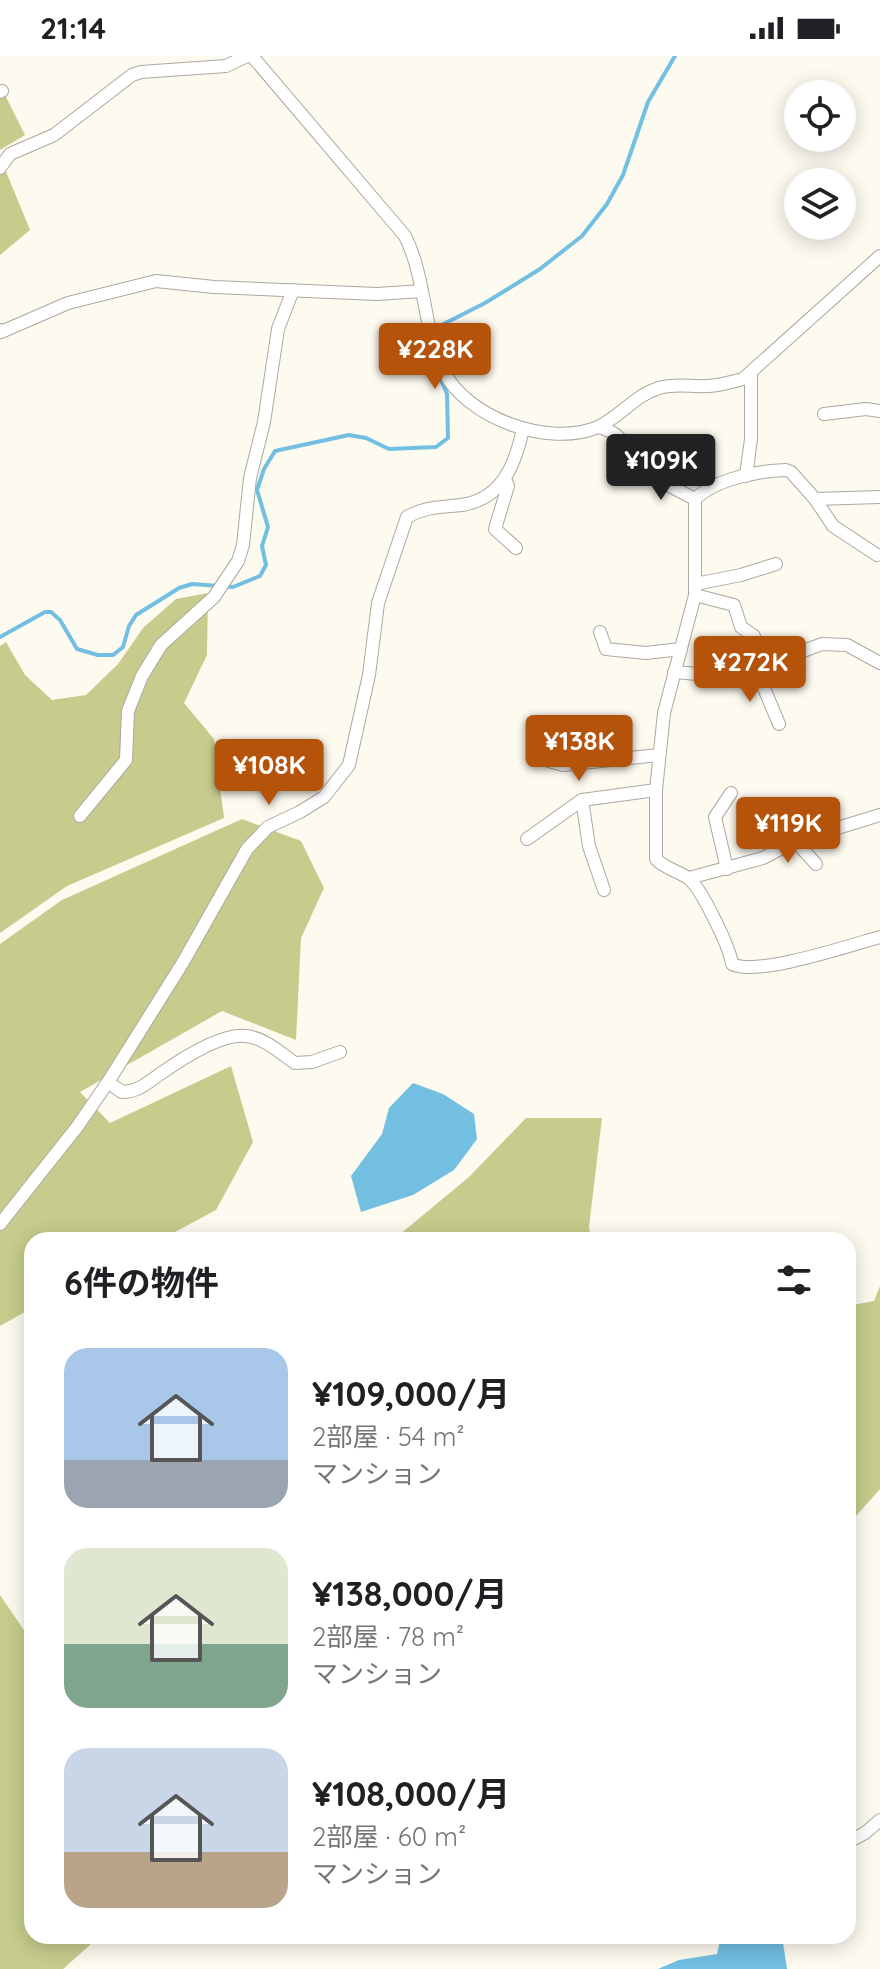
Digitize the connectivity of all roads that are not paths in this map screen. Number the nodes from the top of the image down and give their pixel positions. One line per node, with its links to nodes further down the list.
1 (250, 56): 2 (street); 5 (street)
2 (0, 168)
3 (880, 256): 7 (street)
4 (293, 290): 5 (street); 6 (street); 34 (street)
5 (422, 291): 11 (street)
6 (0, 330)
7 (751, 374): 10 (street); 12 (street)
8 (880, 411): 9 (street)
9 (824, 414)
10 (598, 427): 11 (street); 15 (street)
11 (523, 429): 13 (street)
12 (746, 476): 15 (street); 16 (street)
13 (505, 479): 17 (street); 44 (street)
14 (880, 497): 16 (street)
15 (695, 499): 20 (street)
16 (815, 499): 18 (street)
17 (516, 548)
18 (877, 555)
19 (776, 564): 20 (street)
20 (695, 589): 22 (street); 23 (street)
21 (600, 632): 23 (street)
22 (754, 636)
23 (681, 649): 26 (street)
24 (880, 663): 25 (street)
25 (756, 669): 26 (street); 27 (street)
26 (674, 672): 29 (street)
27 (779, 724)
28 (537, 743): 29 (street)
29 (659, 755): 30 (street)
30 (656, 790): 32 (street); 40 (street)
31 (731, 793): 39 (street)
32 (582, 800): 36 (street); 41 (street)
33 (880, 815): 37 (street)
34 (80, 816)
35 (787, 819): 37 (street)
36 (527, 839)
37 (795, 841): 38 (street); 39 (street)
38 (816, 864)
39 (727, 869): 40 (street)
40 (689, 878): 42 (street)
41 (604, 890)
42 (880, 937)
43 (340, 1052): 44 (street)
44 (108, 1082): 45 (street)
45 (0, 1224)
46 (880, 1820): 47 (street)
47 (856, 1838)

